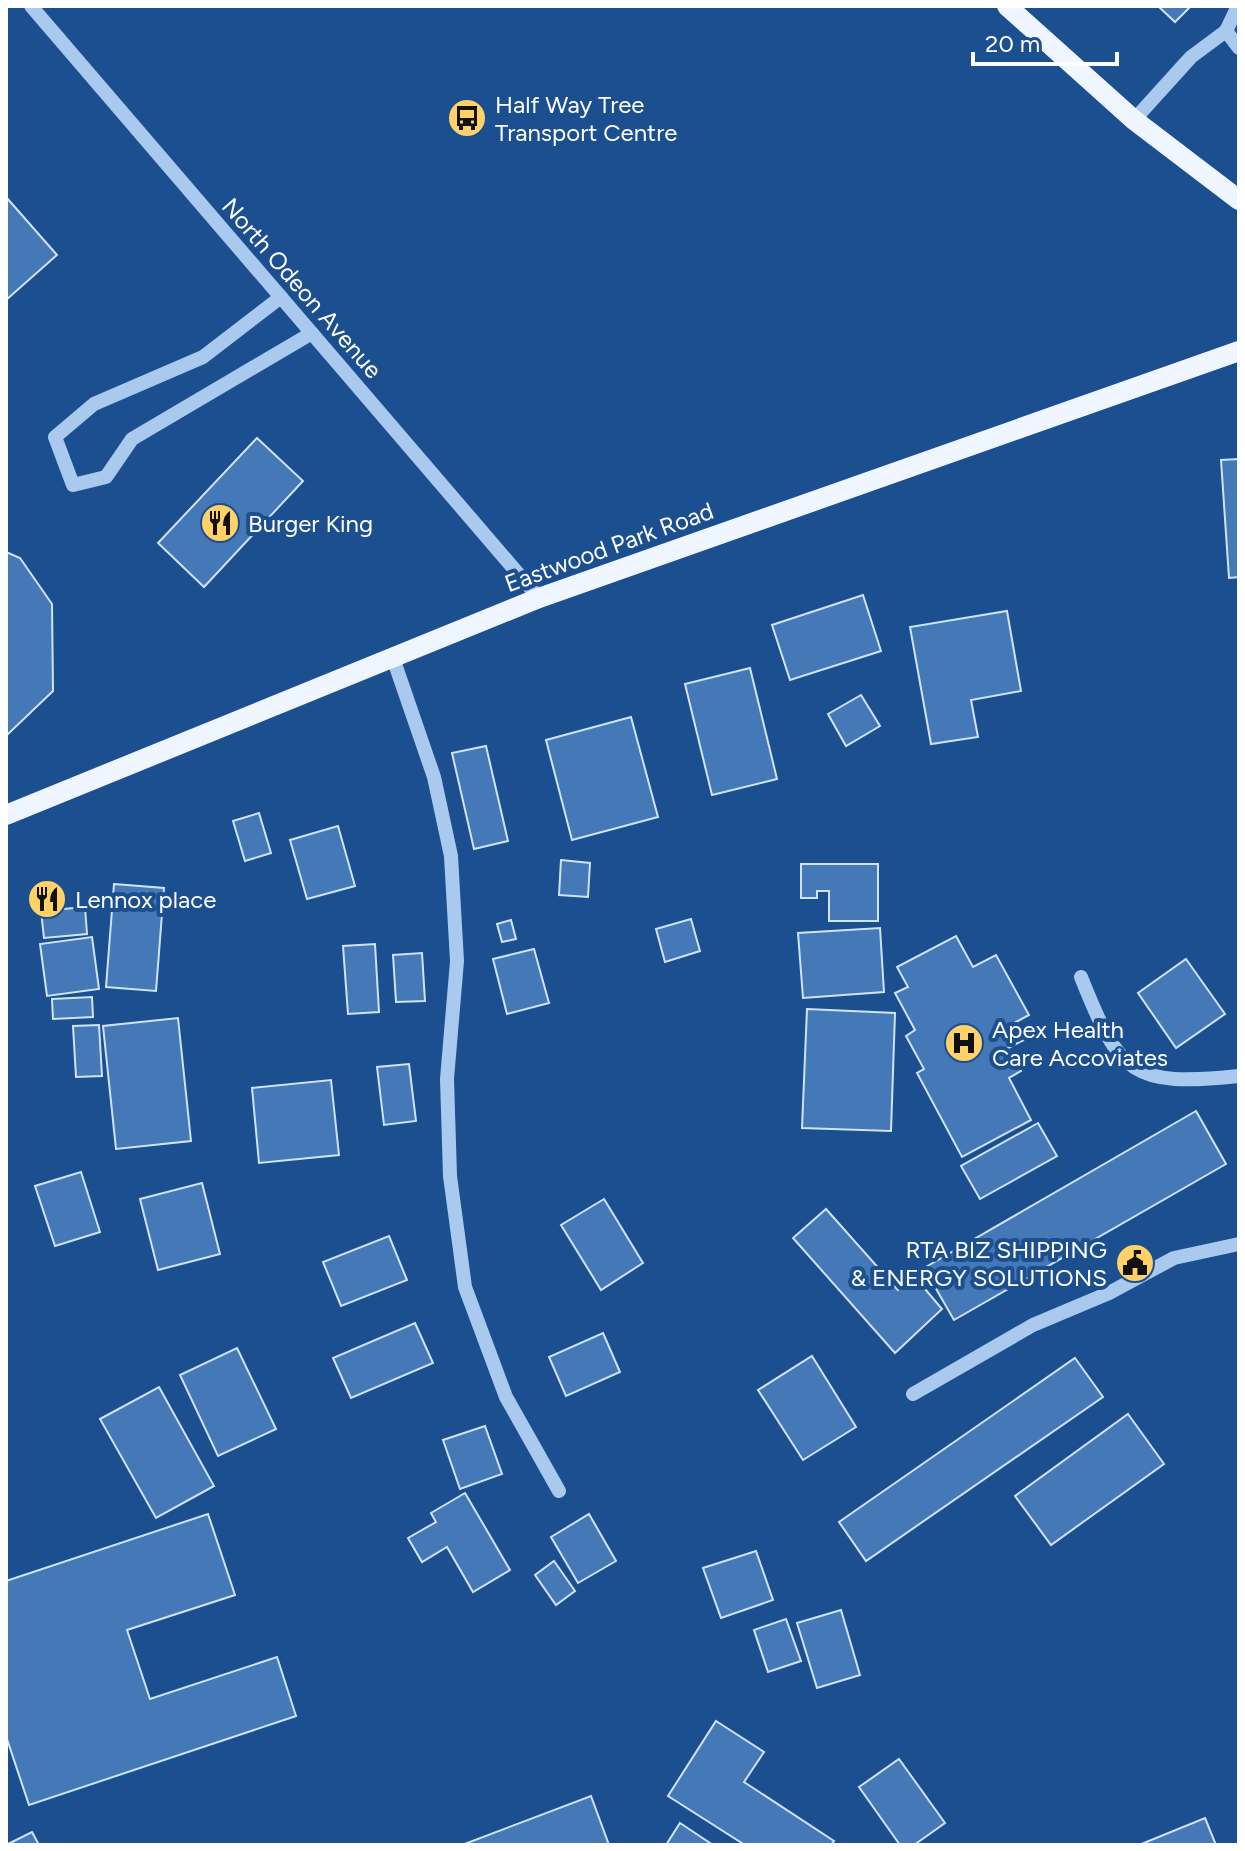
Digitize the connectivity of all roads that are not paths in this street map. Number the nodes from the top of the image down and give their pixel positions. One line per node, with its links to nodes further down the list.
1 (31, 6): 8 (street, North Odeon Avenue)
2 (1007, 6): 6 (main road)
3 (1238, 6): 4 (street)
4 (1226, 31): 5 (street); 6 (street)
5 (1239, 48)
6 (1134, 120): 7 (main road)
7 (1239, 200)
8 (281, 297): 9 (street, North Odeon Avenue); 9 (street)
9 (312, 333): 11 (street, North Odeon Avenue)
10 (1239, 351): 11 (main road, Eastwood Park Road)
11 (539, 598): 12 (main road, Eastwood Park Road)
12 (393, 658): 13 (main road, Eastwood Park Road); 18 (street)
13 (6, 815)
14 (1081, 977): 15 (street)
15 (1239, 1076)
16 (1239, 1244): 17 (street)
17 (913, 1394)
18 (559, 1491)

